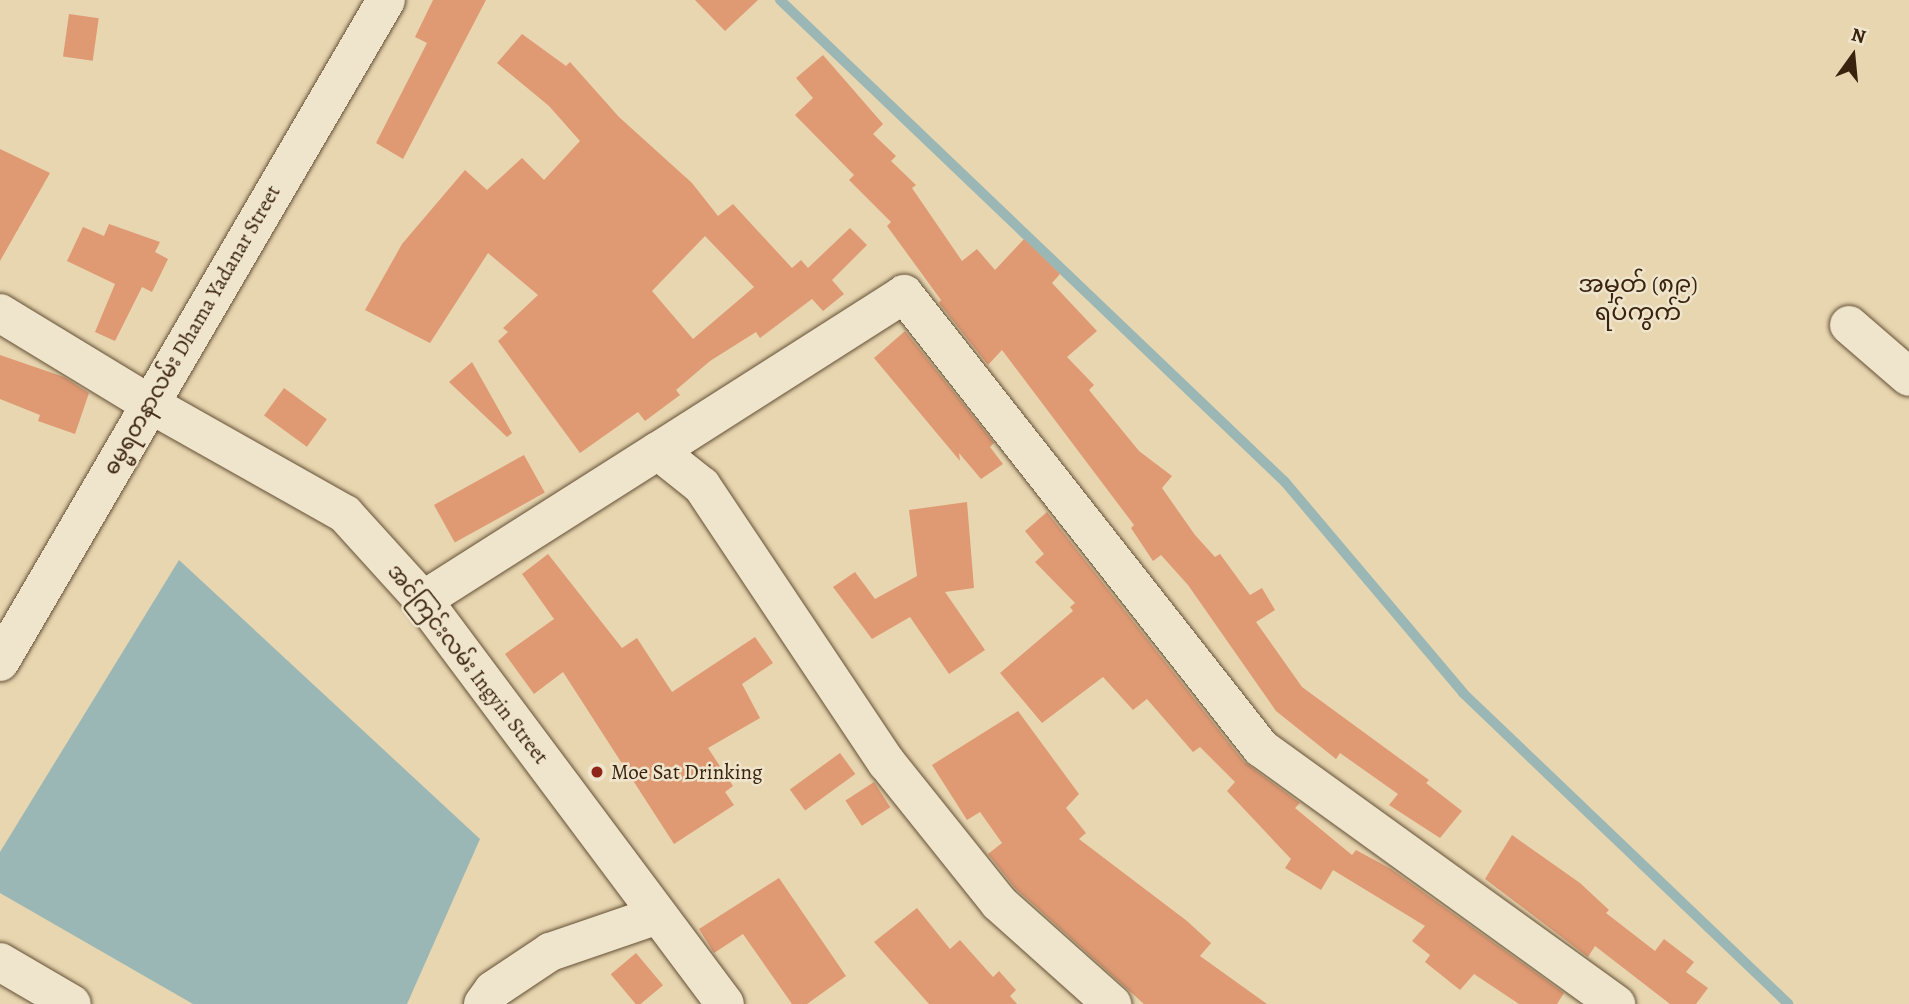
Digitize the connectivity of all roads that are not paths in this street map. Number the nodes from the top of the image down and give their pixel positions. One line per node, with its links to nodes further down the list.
1 (386, 0): 5 (street, ဓမ္မရတနာလမ်း Dhama Yadanar Street)
2 (0, 313): 5 (street, အင်ကြင်းလမ်း Ingyin Street)
3 (1849, 325): 4 (street)
4 (1909, 377)
5 (148, 403): 7 (street, အင်ကြင်းလမ်း Ingyin Street); 8 (street, ဓမ္မရတနာလမ်း Dhama Yadanar Street)
6 (658, 451): 7 (street); 14 (street); 15 (street)
7 (423, 600): 9 (street, အင်ကြင်းလမ်း Ingyin Street)
8 (2, 654)
9 (658, 915): 12 (street); 13 (street, အင်ကြင်းလမ်း Ingyin Street)
10 (0, 962): 11 (street)
11 (72, 1004)
12 (483, 1004)
13 (724, 1004)
14 (1112, 1004)
15 (1616, 1004)

